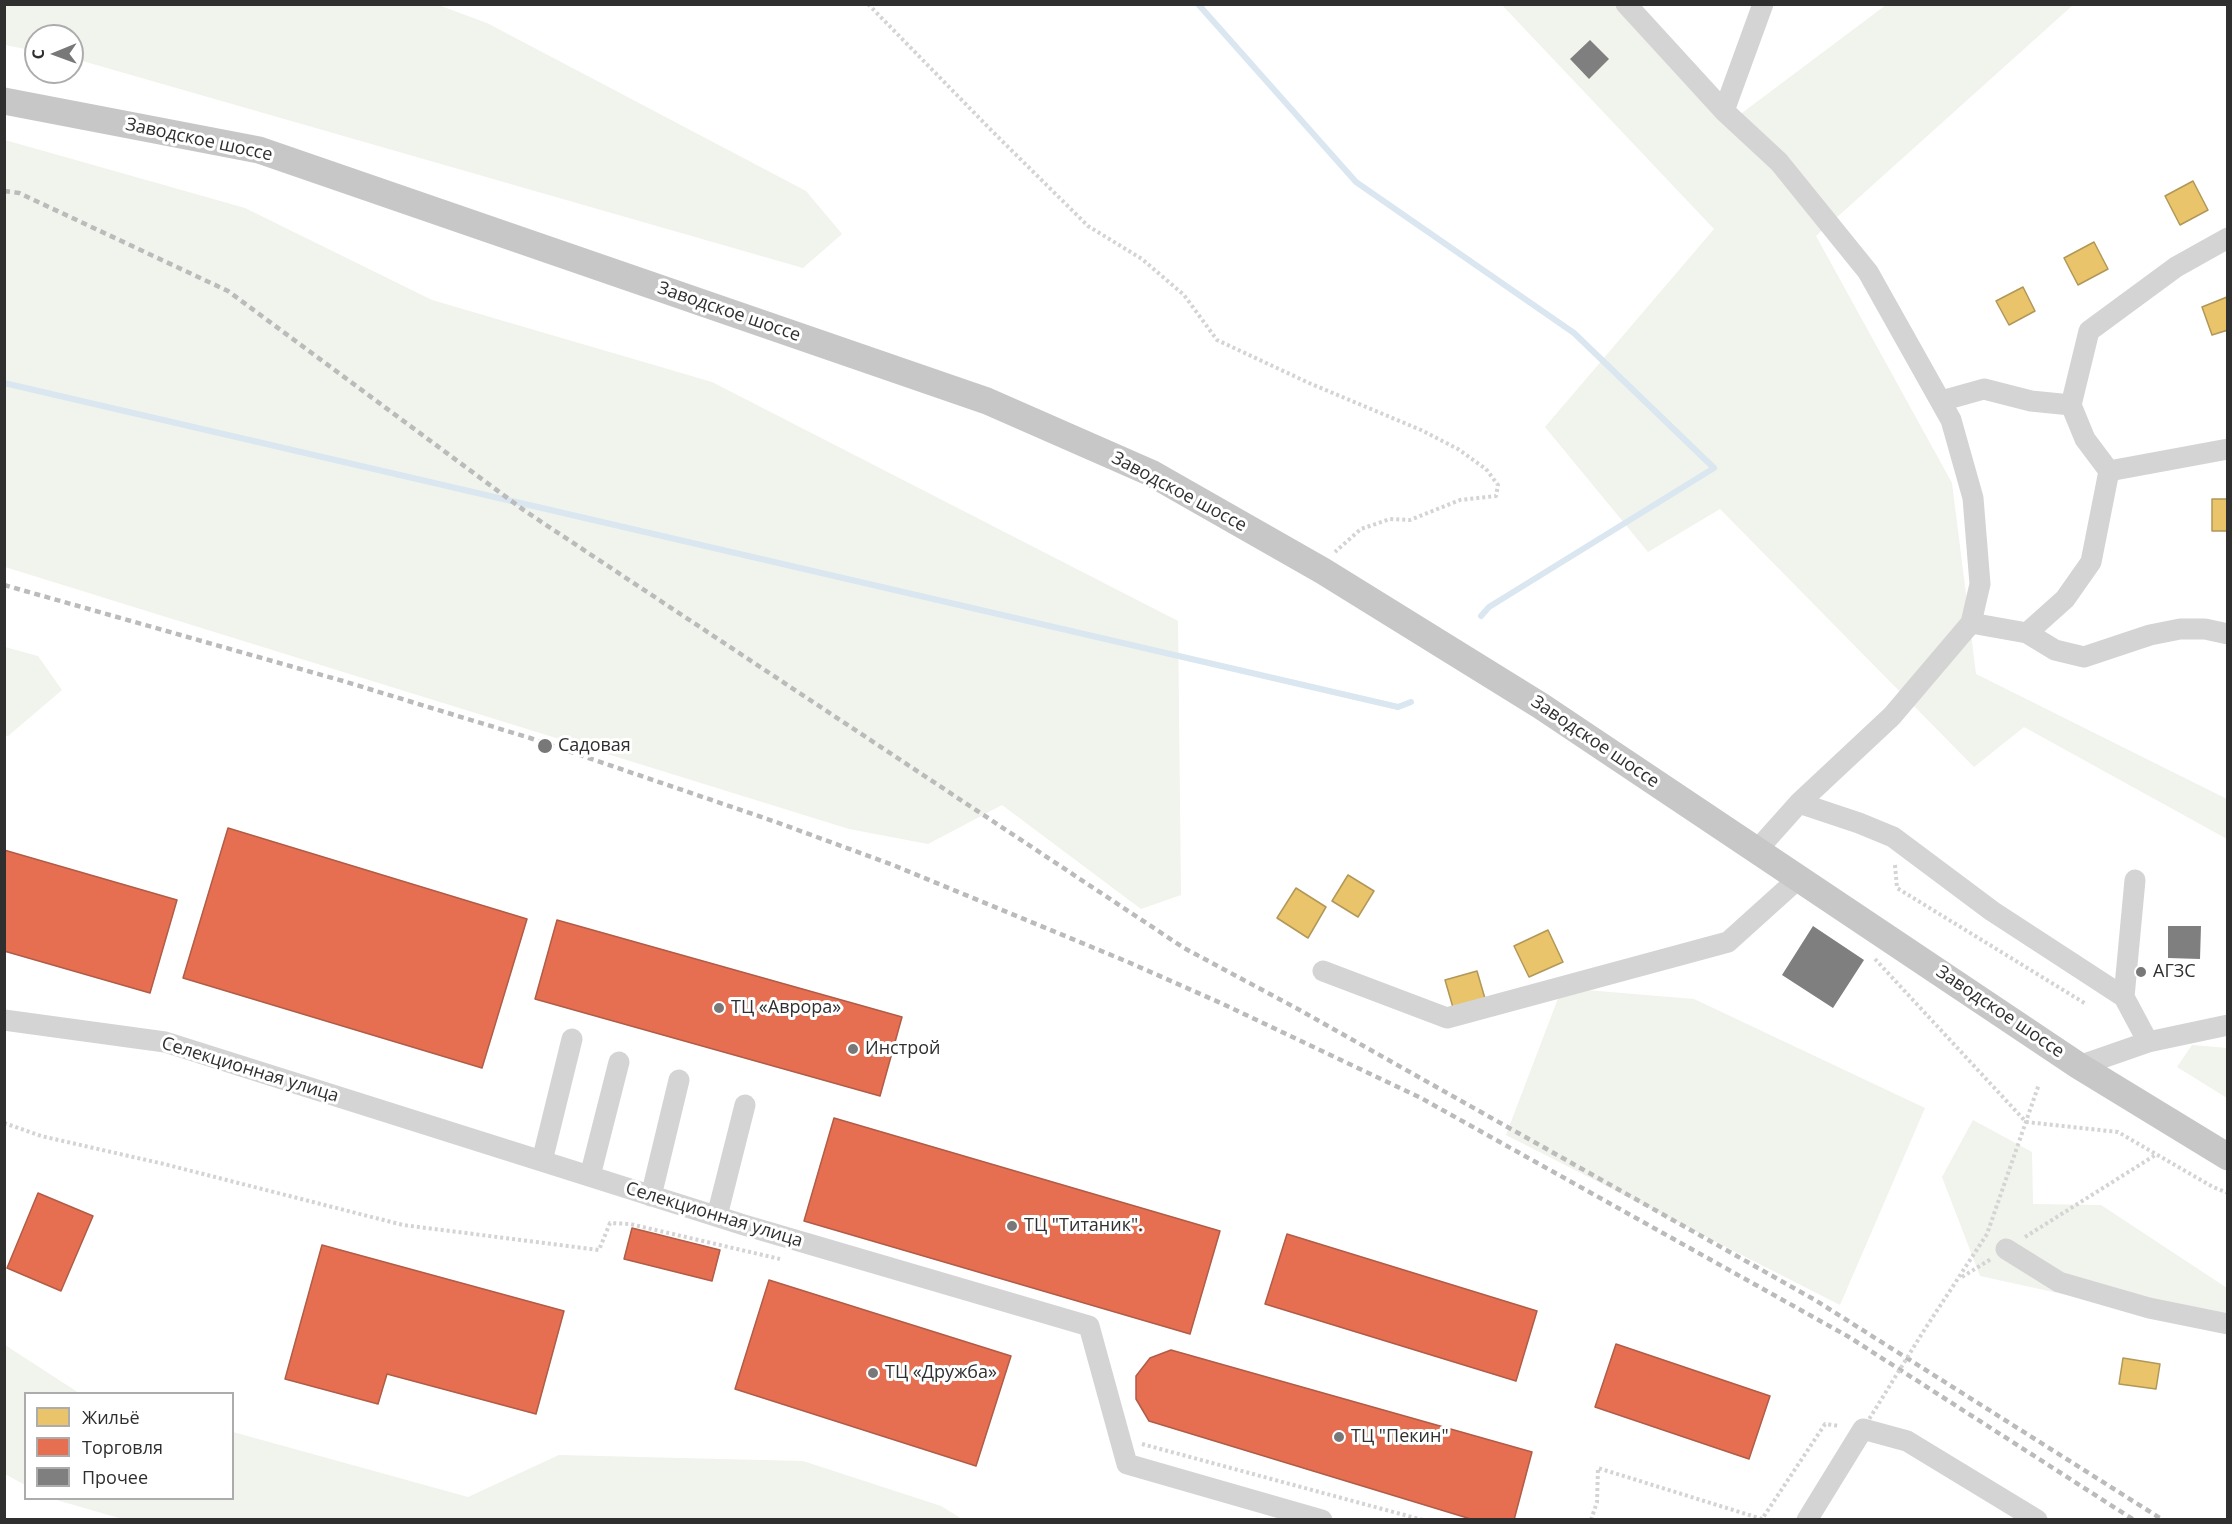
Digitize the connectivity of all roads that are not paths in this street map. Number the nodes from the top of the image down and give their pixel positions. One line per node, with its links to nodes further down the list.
1 (1626, 4): 4 (street)
2 (1763, 4): 4 (street)
3 (4, 101): 14 (main road, Заводское шоссе)
4 (1724, 111): 6 (street)
5 (2228, 238): 7 (street)
6 (1941, 401): 7 (street); 10 (street)
7 (2072, 405): 9 (street)
8 (2228, 449): 9 (street)
9 (2109, 471): 11 (street)
10 (1971, 623): 11 (street); 13 (street)
11 (2027, 633): 12 (street)
12 (2228, 634)
13 (1799, 803): 14 (street); 18 (street)
14 (1757, 850): 15 (main road, Заводское шоссе)
15 (1798, 878): 17 (street); 24 (main road, Заводское шоссе)
16 (2134, 880): 18 (street)
17 (1323, 971)
18 (2124, 997): 22 (street)
19 (4, 1020): 28 (street, Селекционная улица)
20 (2228, 1025): 22 (street)
21 (572, 1040): 28 (street)
22 (2148, 1042): 24 (street)
23 (619, 1062): 29 (street)
24 (2079, 1065): 27 (main road, Заводское шоссе)
25 (679, 1080): 30 (street)
26 (745, 1105): 31 (street)
27 (2228, 1157)
28 (542, 1161): 29 (street, Селекционная улица)
29 (590, 1176): 30 (street, Селекционная улица)
30 (651, 1196): 31 (street, Селекционная улица)
31 (717, 1216): 34 (street, Селекционная улица)
32 (2007, 1249): 33 (street)
33 (2228, 1324)
34 (1322, 1520)
35 (1807, 1520): 36 (street)
36 (2037, 1520)

